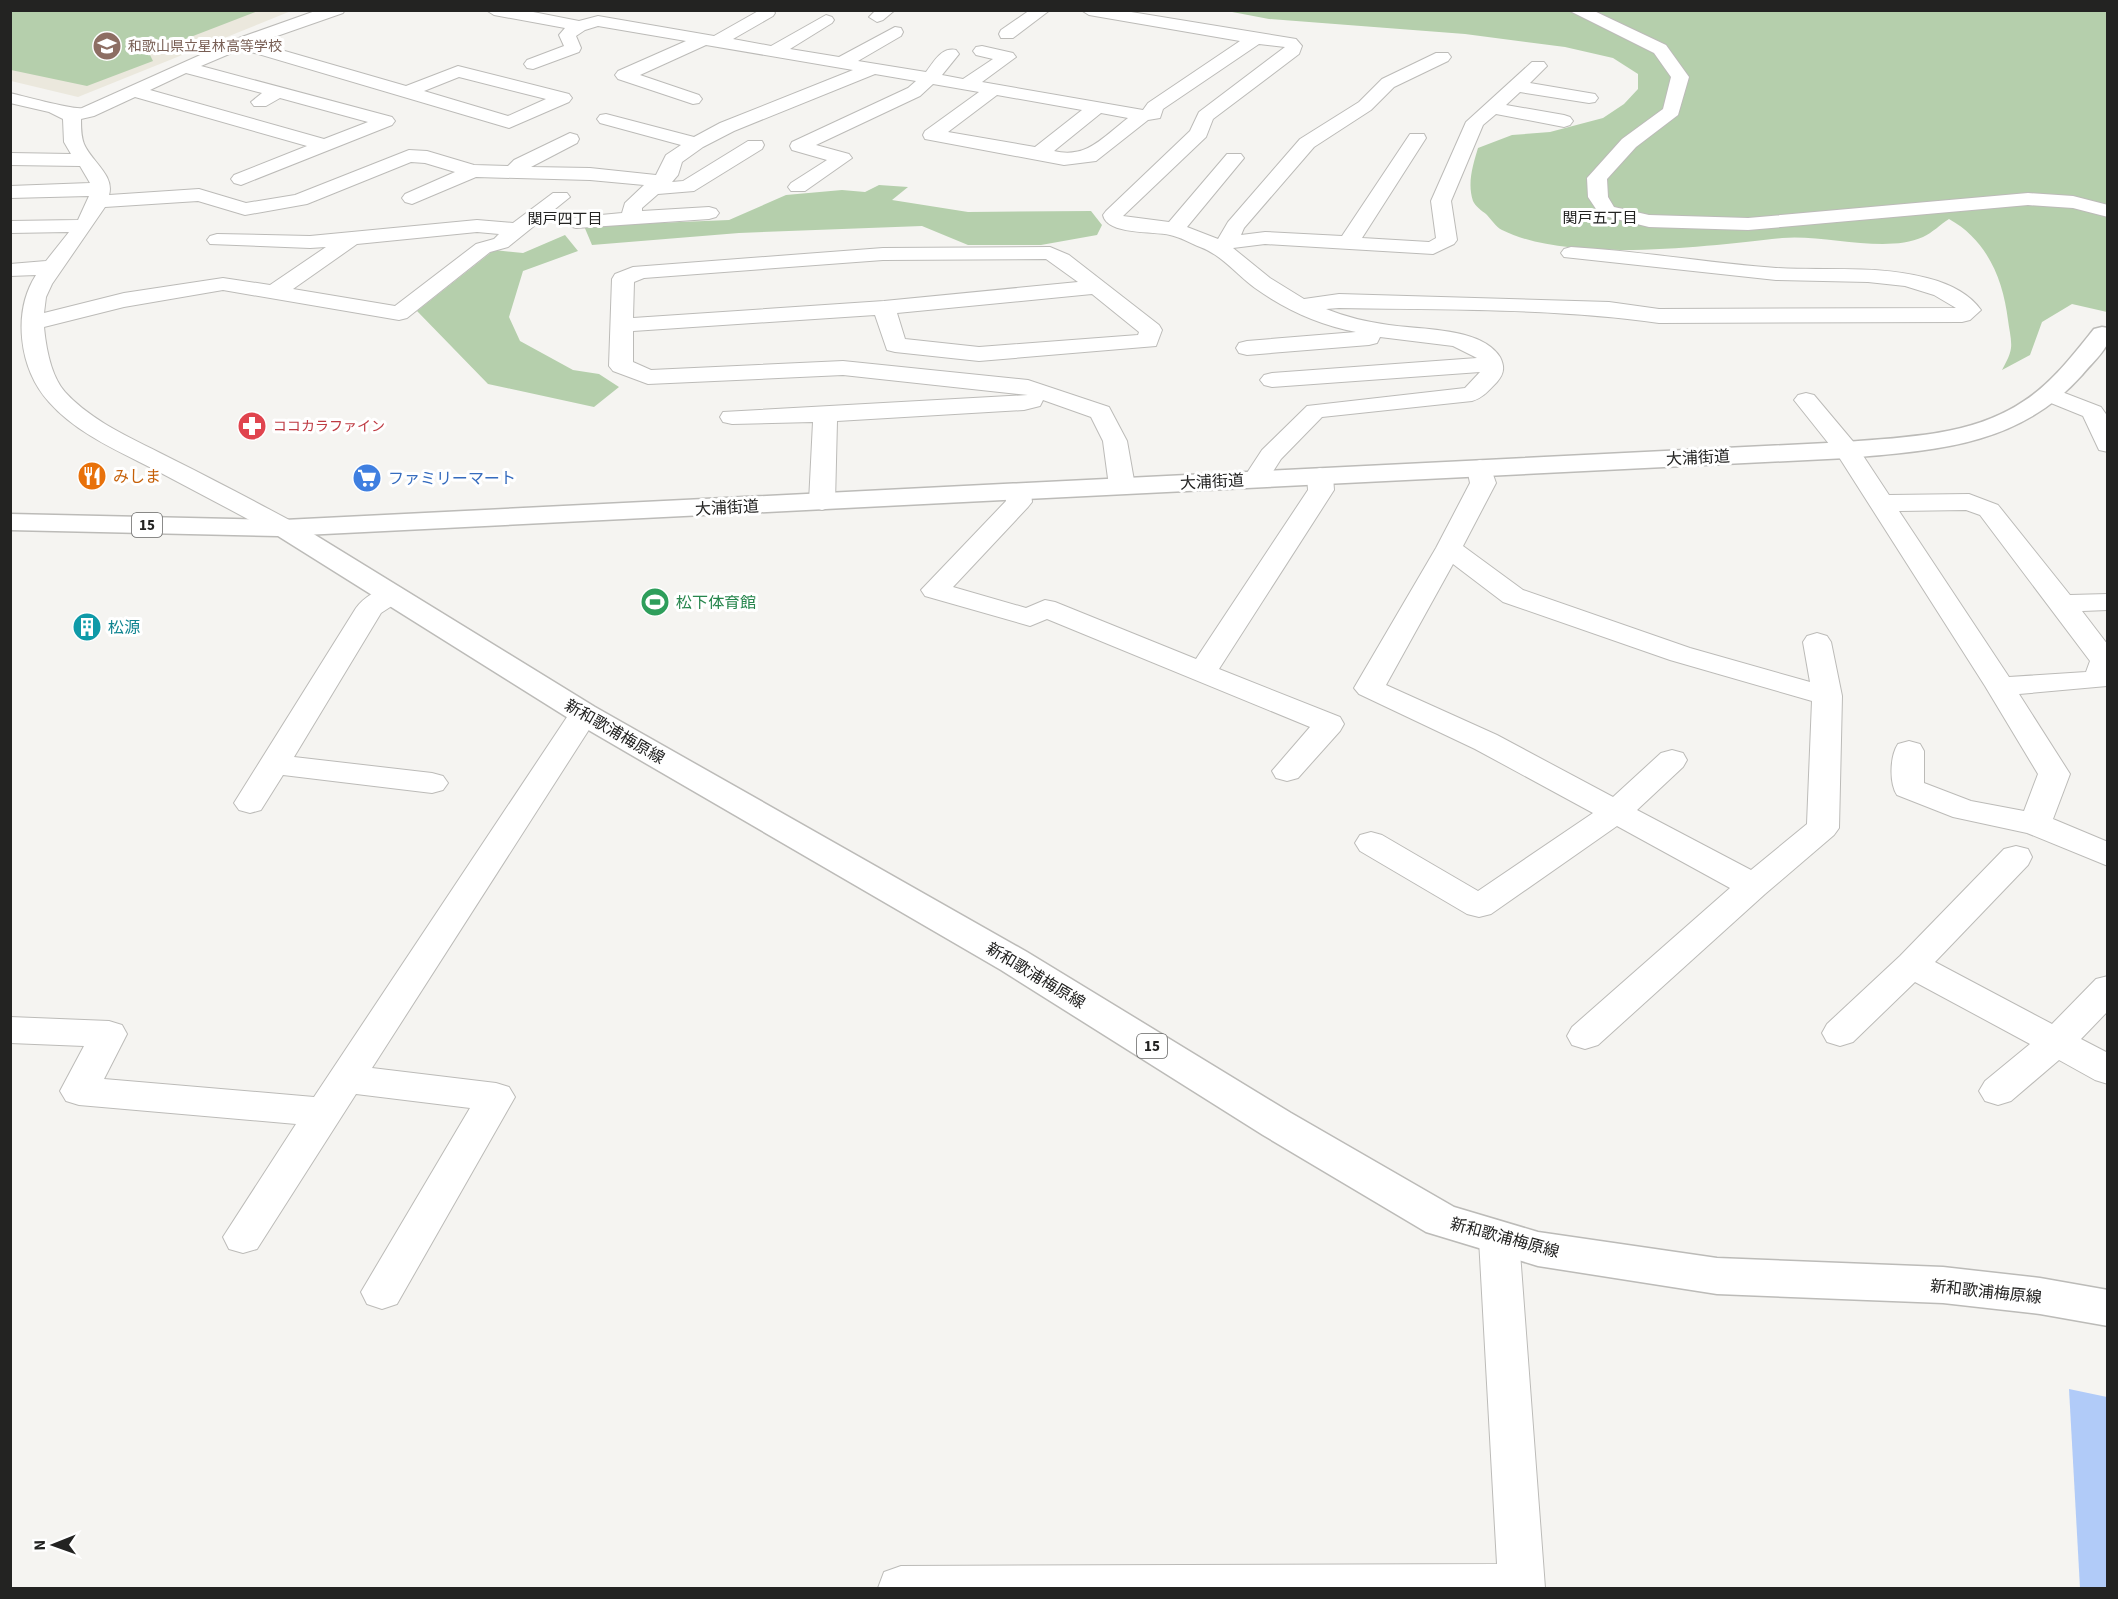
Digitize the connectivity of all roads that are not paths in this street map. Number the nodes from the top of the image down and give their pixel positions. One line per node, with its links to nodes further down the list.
1 (337, 10): 13 (street)
2 (494, 10): 8 (street)
3 (1042, 10): 10 (street)
4 (1089, 10): 11 (street)
5 (1576, 10): 60 (street)
6 (767, 13): 12 (street)
7 (826, 20): 14 (street)
8 (579, 26): 12 (street); 21 (street)
9 (895, 32): 19 (street)
10 (1006, 34)
11 (1256, 38): 20 (street); 66 (street)
12 (711, 40): 14 (street); 34 (street)
13 (243, 44): 23 (street); 31 (street)
14 (774, 51): 19 (street)
15 (982, 51): 26 (street)
16 (950, 54): 25 (street)
17 (1442, 57): 71 (street)
18 (1194, 58): 20 (street)
19 (842, 63): 24 (street)
20 (1221, 63): 37 (street)
21 (533, 64)
22 (1538, 66): 27 (street)
23 (188, 68): 29 (street); 30 (street)
24 (872, 69): 25 (street); 44 (street)
25 (930, 78): 26 (street); 55 (street)
26 (967, 84): 28 (street)
27 (1516, 86): 33 (street); 36 (street)
28 (994, 89): 35 (street); 47 (street)
29 (135, 90): 38 (street); 39 (street)
30 (278, 92): 39 (street); 45 (street)
31 (407, 92): 31 (street)
32 (10, 98): 38 (street)
33 (1589, 98)
34 (693, 99)
35 (1097, 107): 37 (street); 47 (street)
36 (1492, 108): 41 (street); 70 (street)
37 (1143, 115): 47 (street)
38 (72, 116): 50 (street)
39 (230, 118): 45 (street)
40 (606, 119): 44 (street)
41 (1564, 121)
42 (1417, 138): 70 (street)
43 (570, 139): 51 (street)
44 (696, 143): 54 (street)
45 (325, 145): 53 (street)
46 (755, 146): 54 (street)
47 (1039, 153)
48 (1234, 158): 66 (street)
49 (10, 159): 50 (street)
50 (84, 160): 57 (street)
51 (515, 170): 52 (street); 54 (street)
52 (473, 171): 57 (street); 59 (street)
53 (241, 179)
54 (656, 185): 62 (street)
55 (798, 187)
56 (10, 192): 57 (street)
57 (99, 196): 64 (street)
58 (560, 197): 67 (street)
59 (412, 198)
60 (2108, 211)
61 (709, 213): 62 (street)
62 (632, 219): 63 (street)
63 (576, 222)
64 (83, 226): 65 (street); 73 (street)
65 (10, 227)
66 (1174, 229): 71 (street)
67 (518, 230): 68 (street); 76 (street)
68 (351, 239): 69 (street); 76 (street)
69 (217, 240)
70 (1349, 241): 71 (street)
71 (1223, 245): 77 (street)
72 (1571, 253): 77 (street)
73 (53, 267): 74 (street); 79 (street)
74 (10, 270)
75 (1097, 287): 78 (street); 78 (street); 80 (street)
76 (274, 292): 79 (street)
77 (1299, 306): 81 (street)
78 (884, 308): 80 (street)
79 (32, 323): 101 (street)
80 (622, 325): 86 (street)
81 (1388, 332): 83 (street); 84 (street)
82 (2102, 334): 87 (street, 大浦街道)
83 (1247, 348)
84 (1492, 364): 85 (street); 95 (street)
85 (1272, 380)
86 (1049, 394): 89 (street); 96 (street)
87 (2049, 394): 91 (street); 92 (street, 大浦街道)
88 (1806, 400): 92 (street)
89 (825, 415): 90 (street); 98 (street)
90 (732, 417)
91 (2108, 445)
92 (1847, 450): 93 (street, 大浦街道); 99 (street)
93 (1480, 468): 94 (street, 大浦街道); 102 (street)
94 (1320, 476): 95 (street, 大浦街道); 107 (street)
95 (1256, 478): 96 (street, 大浦街道)
96 (1122, 486): 97 (street, 大浦街道)
97 (1018, 493): 98 (street, 大浦街道); 107 (street)
98 (822, 502): 101 (street, 大浦街道)
99 (1881, 503): 105 (street); 108 (street)
100 (10, 522): 101 (street, 15)
101 (284, 528): 103 (street, 新和歌浦梅原線 / 15)
102 (1449, 548): 109 (street); 117 (street)
103 (391, 594): 110 (street, 新和歌浦梅原線 / 15); 113 (street)
104 (2108, 602): 105 (street)
105 (2062, 603): 108 (street)
106 (1817, 642): 109 (street)
107 (1202, 672): 114 (street)
108 (2000, 686): 118 (street)
109 (1827, 696): 122 (street)
110 (584, 714): 130 (street); 134 (street, 新和歌浦梅原線 / 15)
111 (1909, 751): 118 (street)
112 (1672, 760): 117 (street)
113 (273, 764): 115 (street); 116 (street)
114 (1287, 771)
115 (432, 783)
116 (250, 803)
117 (1615, 813): 119 (street); 122 (street)
118 (2035, 824): 120 (street)
119 (1371, 843)
120 (2108, 855)
121 (2016, 857): 123 (street)
122 (1753, 886): 127 (street)
123 (1912, 965): 126 (street); 128 (street)
124 (2108, 988): 128 (street)
125 (10, 1030): 132 (street)
126 (1840, 1033)
127 (1585, 1036)
128 (2057, 1042): 129 (street); 131 (street)
129 (2108, 1070)
130 (346, 1079): 132 (street); 135 (street)
131 (1998, 1091)
132 (324, 1112): 133 (street)
133 (243, 1237)
134 (1499, 1239): 136 (street, 新和歌浦梅原線 / 15); 137 (street)
135 (382, 1292)
136 (2108, 1308)
137 (1522, 1587): 138 (street)
138 (901, 1588)

